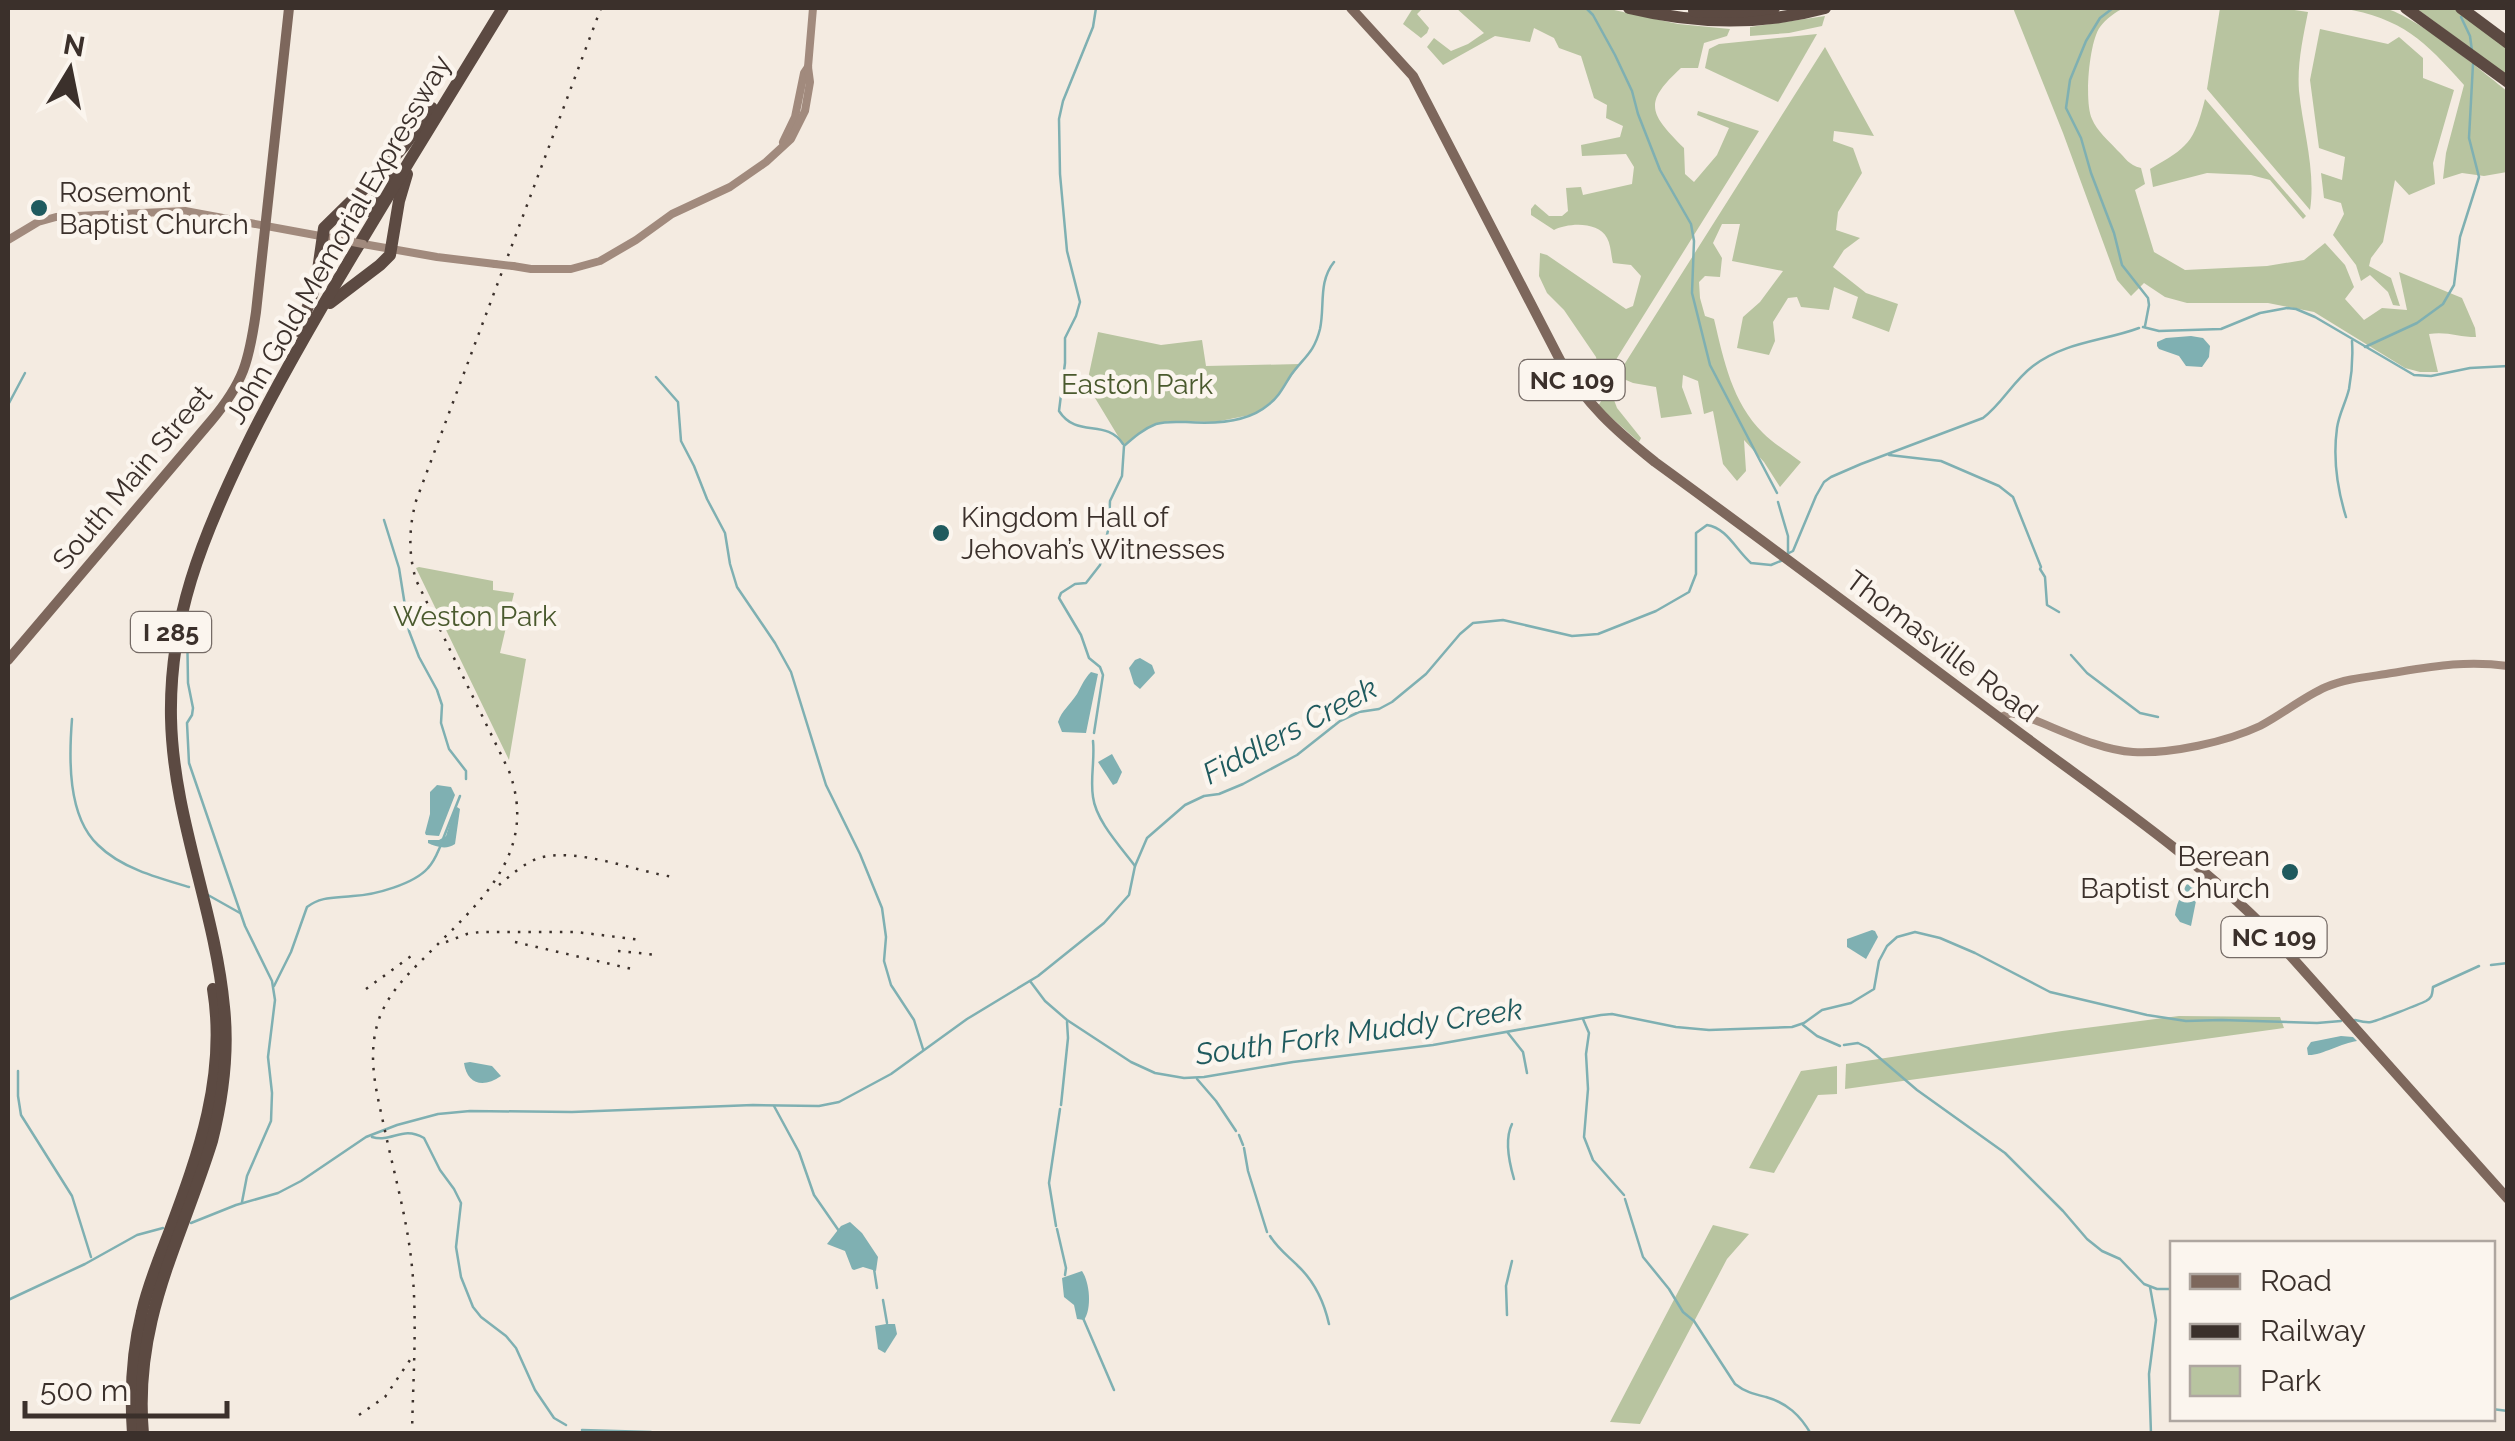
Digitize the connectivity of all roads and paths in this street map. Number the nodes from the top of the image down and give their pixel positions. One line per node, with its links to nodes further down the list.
1 (289, 8): 20 (main road, South Main Street)
2 (500, 8): 17 (highway, John Gold Memorial Expressway / I 285)
3 (813, 8): 14 (main road)
4 (1351, 8): 27 (main road, Thomasville Road / NC 109)
5 (1629, 8): 8 (highway)
6 (1662, 8): 7 (highway)
7 (1774, 8)
8 (1825, 8)
9 (2396, 8): 12 (highway)
10 (2406, 8): 12 (highway)
11 (2464, 10): 13 (highway)
12 (2437, 32): 15 (highway)
13 (2508, 43)
14 (808, 67): 16 (main road); 18 (main road)
15 (2508, 82)
16 (800, 94): 18 (main road); 19 (main road)
17 (442, 99): 21 (highway); 23 (highway); 24 (highway, John Gold Memorial Expressway / I 285)
18 (803, 116): 19 (main road)
19 (782, 146): 23 (main road, bridge)
20 (266, 226): 21 (main road); 22 (main road); 25 (main road, South Main Street)
21 (323, 237): 23 (main road, bridge); 24 (highway)
22 (8, 240)
23 (391, 249): 24 (highway)
24 (306, 327): 29 (highway, John Gold Memorial Expressway / I 285)
25 (8, 660)
26 (2508, 666): 27 (main road)
27 (2001, 717): 28 (main road, Thomasville Road / NC 109)
28 (2508, 1199)
29 (172, 1239): 30 (highway, John Gold Memorial Expressway / I 285); 31 (highway, John Gold Memorial Expressway / I 285)
30 (133, 1434)
31 (143, 1434)

